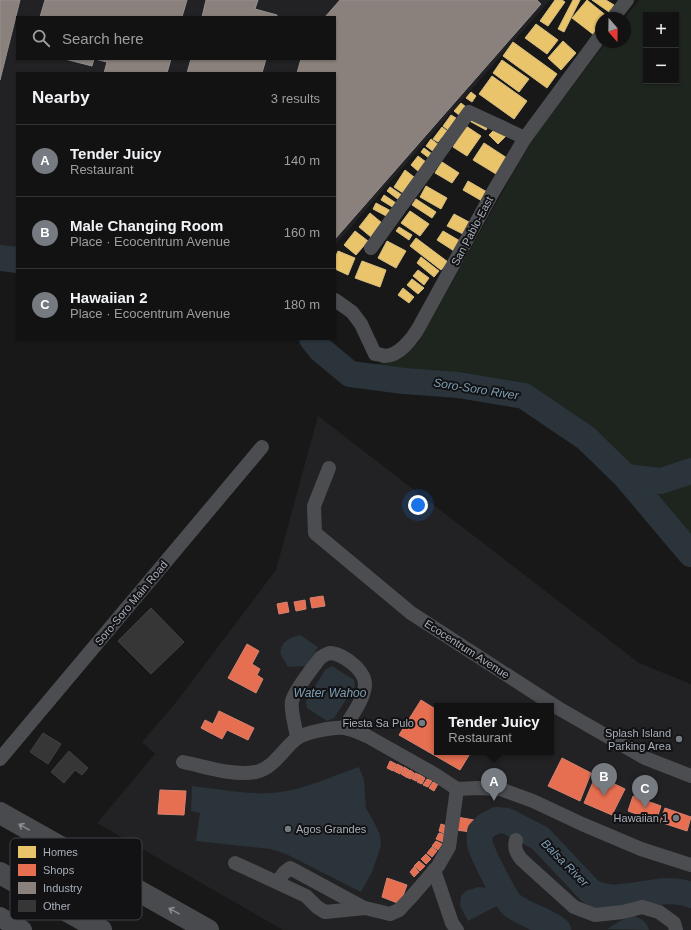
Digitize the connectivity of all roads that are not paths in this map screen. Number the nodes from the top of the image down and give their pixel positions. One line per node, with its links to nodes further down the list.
1 (627, 0): 2 (street)
2 (618, 12)
3 (595, 43): 4 (street, San Pablo-East)
4 (525, 138): 5 (street); 6 (street, San Pablo-East)
5 (371, 248)
6 (336, 301)
7 (262, 447): 13 (street, Soro-Soro Main Road)
8 (329, 468): 9 (street, Ecocentrum Avenue)
9 (550, 703)
10 (554, 705): 15 (street, Ecocentrum Avenue)
11 (344, 728): 12 (street); 12 (street); 16 (street)
12 (297, 738): 14 (street)
13 (0, 758)
14 (184, 762)
15 (691, 776)
16 (457, 789): 21 (street); 22 (street)
17 (0, 813): 18 (highway, one-way to 17)
18 (44, 838)
19 (516, 840): 30 (street)
20 (235, 863): 25 (street)
21 (691, 865)
22 (434, 870): 27 (street); 34 (street)
23 (0, 873): 24 (highway)
24 (10, 879)
25 (277, 882): 27 (street); 27 (street)
26 (142, 893): 33 (highway, one-way to 26)
27 (365, 908)
28 (0, 917): 31 (street)
29 (83, 920): 32 (highway)
30 (673, 928)
31 (22, 930)
32 (101, 930)
33 (208, 930)
34 (456, 930)

